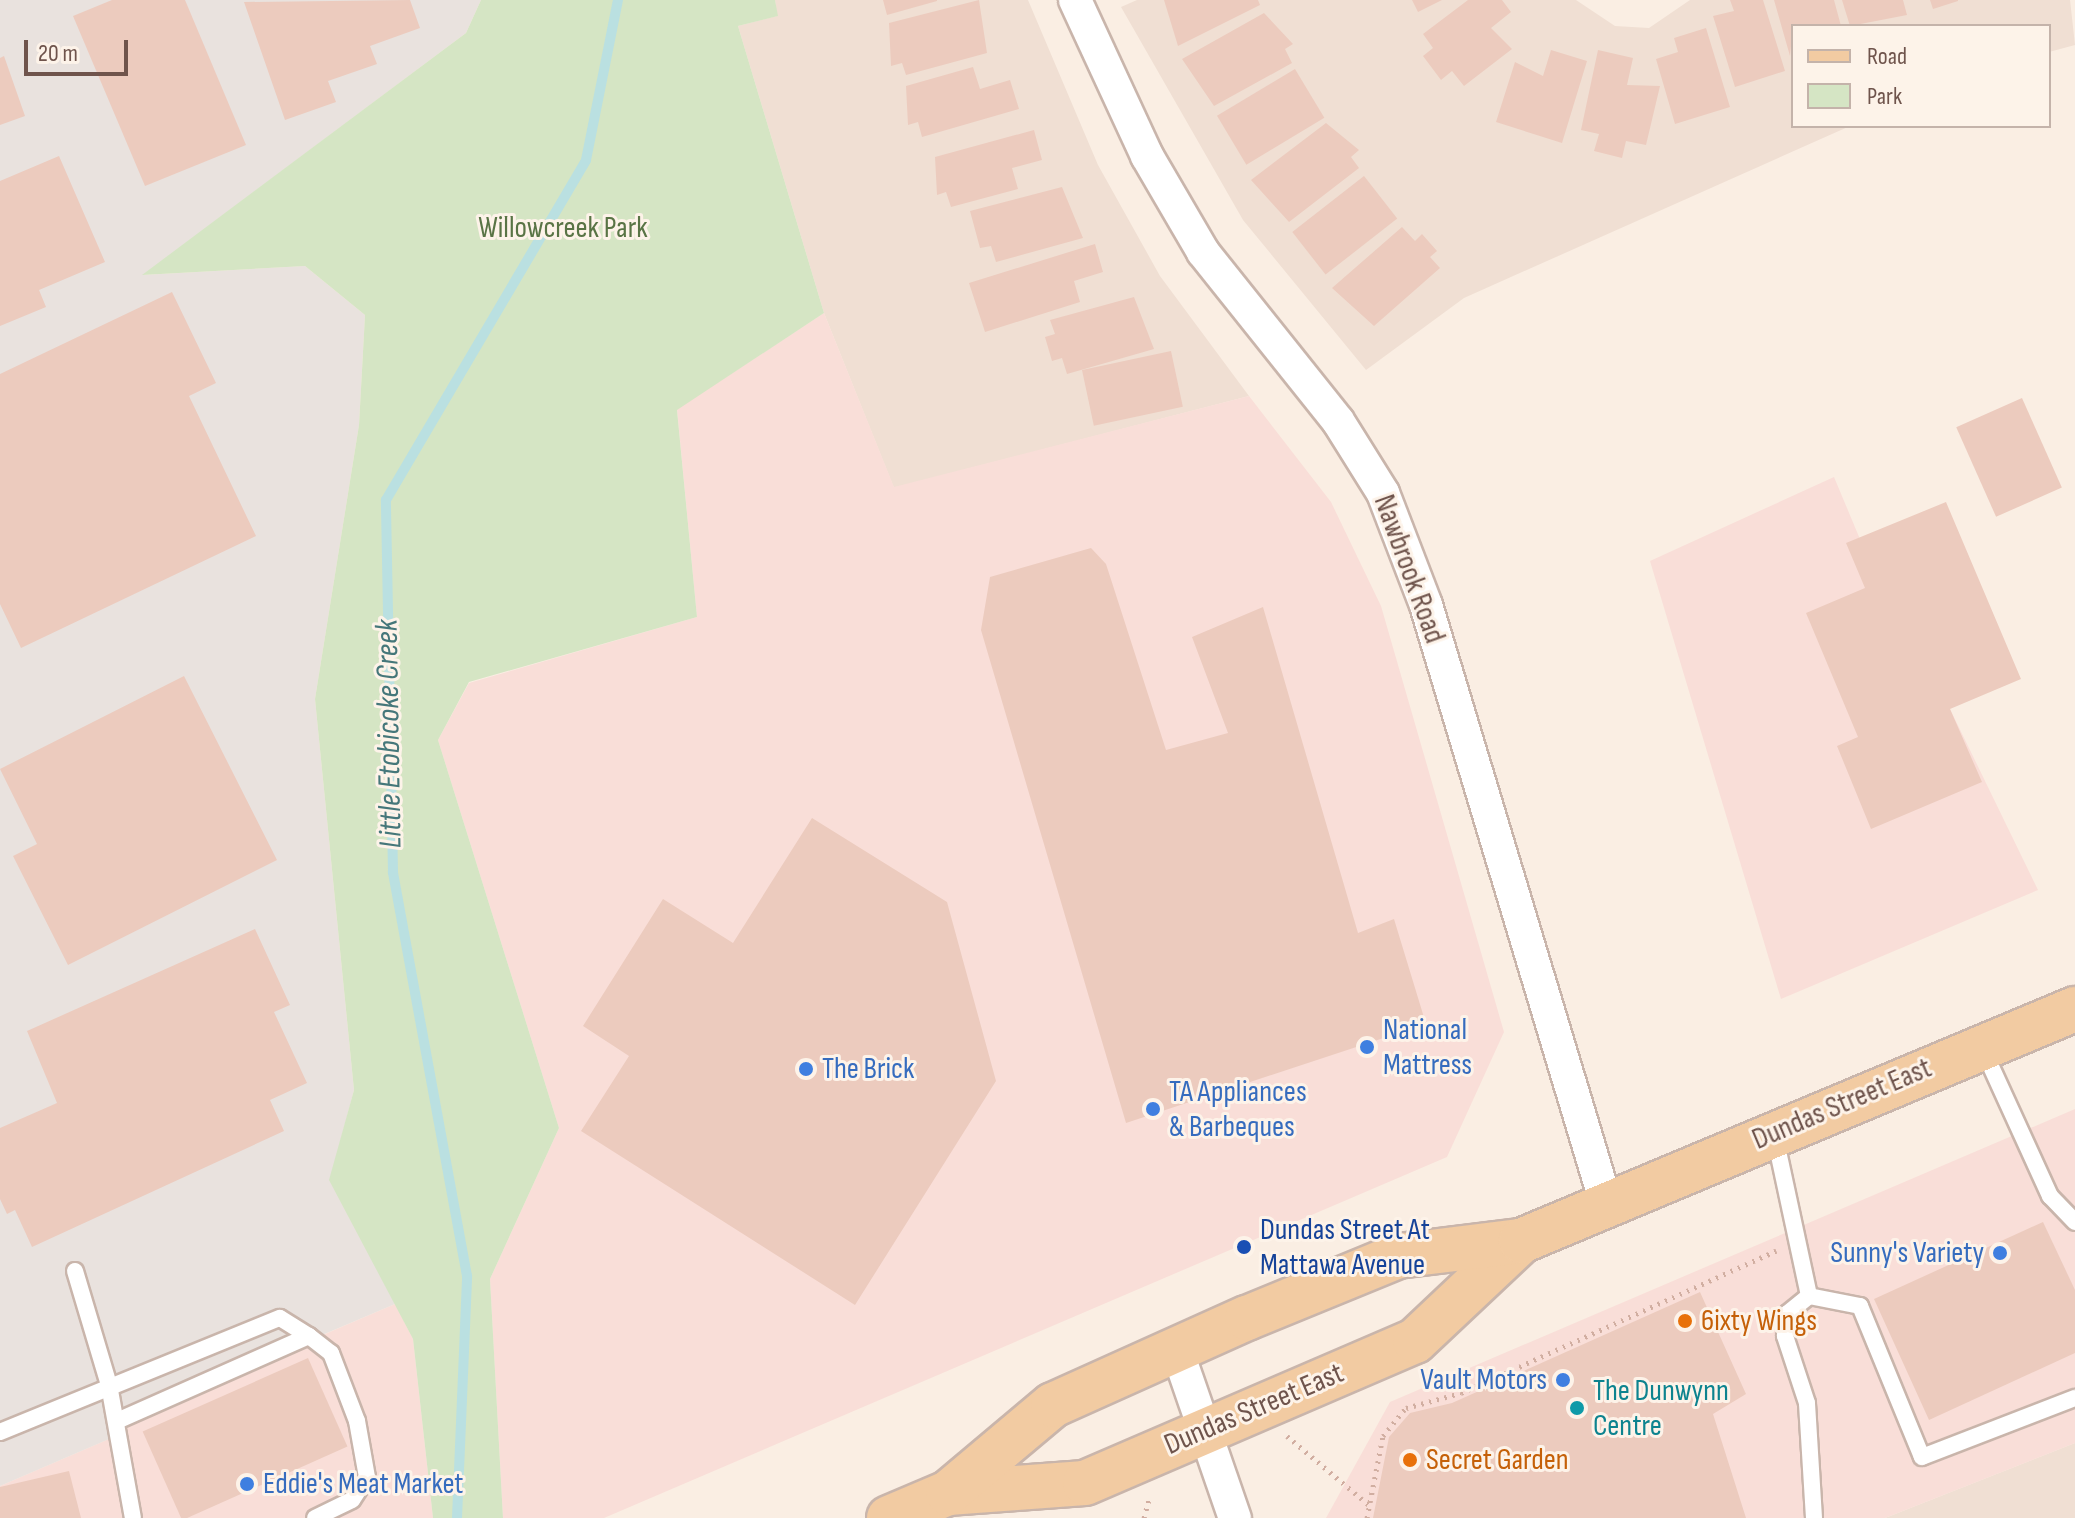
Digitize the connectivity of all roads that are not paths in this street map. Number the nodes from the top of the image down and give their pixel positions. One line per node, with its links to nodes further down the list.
1 (1075, 0): 5 (street, Nawbrook Road)
2 (2075, 1009): 3 (main road, Dundas Street East)
3 (1982, 1047): 4 (main road, Dundas Street East); 6 (lane)
4 (1774, 1134): 5 (main road, Dundas Street East); 9 (lane)
5 (1606, 1203): 7 (main road, Dundas Street East)
6 (2075, 1222)
7 (1521, 1241): 11 (main road, Dundas Street East); 15 (main road, Dundas Street East)
8 (75, 1271): 12 (lane)
9 (1809, 1296): 13 (lane); 22 (lane)
10 (309, 1336): 12 (lane); 14 (lane); 19 (lane)
11 (1177, 1350): 15 (street); 17 (main road, Dundas Street East)
12 (109, 1385): 14 (lane); 16 (lane)
13 (2075, 1398)
14 (117, 1421): 18 (lane)
15 (1206, 1430): 17 (main road, Dundas Street East); 21 (street)
16 (0, 1432)
17 (948, 1493): 20 (main road, Dundas Street East)
18 (133, 1518)
19 (315, 1518)
20 (889, 1518)
21 (1235, 1518)
22 (1814, 1518)

